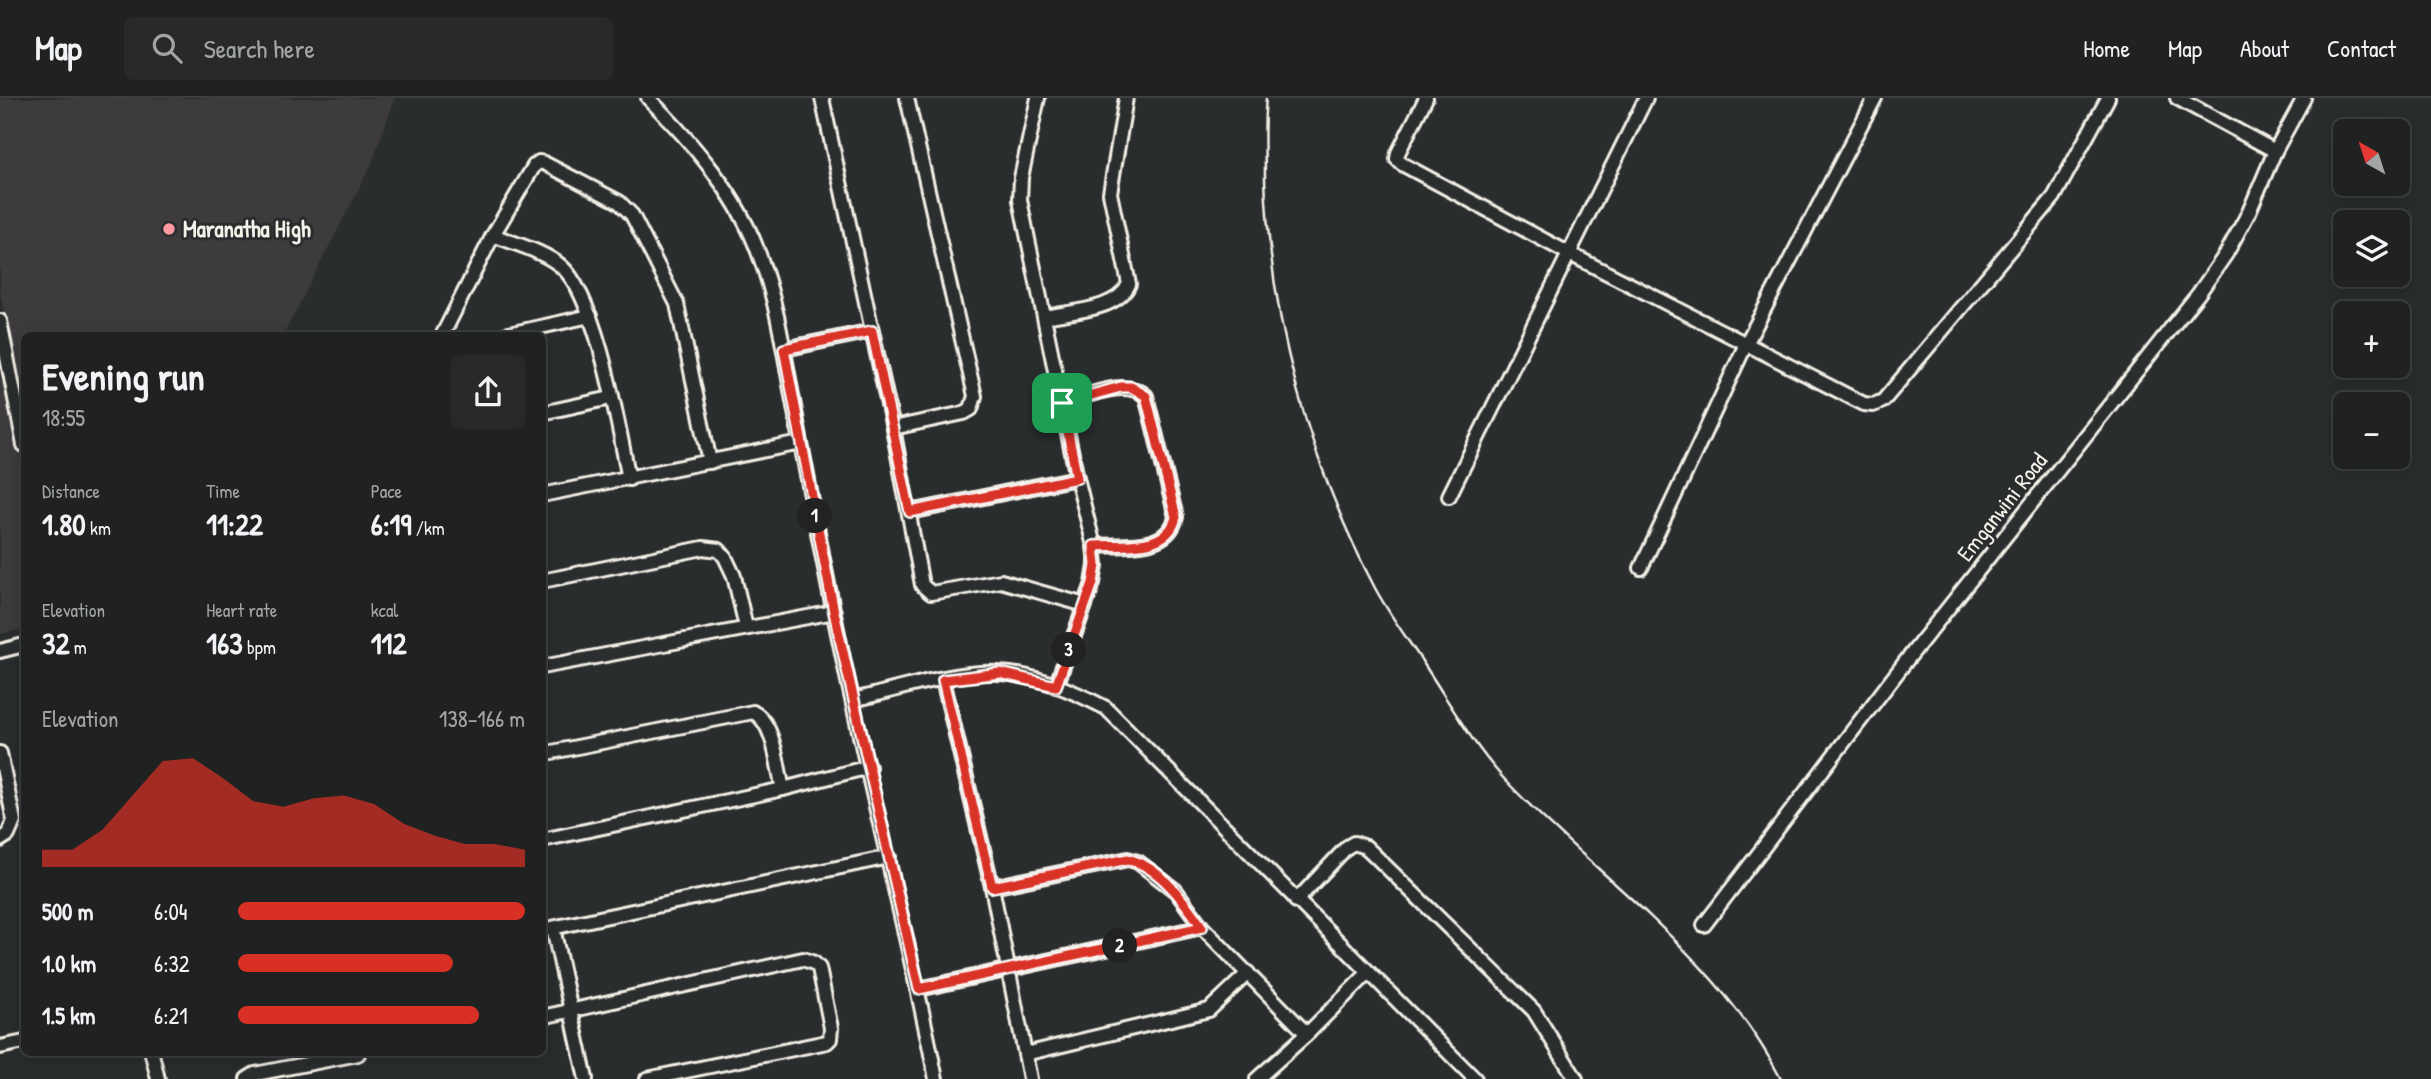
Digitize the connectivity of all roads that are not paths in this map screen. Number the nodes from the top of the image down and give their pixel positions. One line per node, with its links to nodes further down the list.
1 (649, 98): 22 (street)
2 (822, 98): 18 (street)
3 (907, 98): 27 (street)
4 (1038, 98): 16 (street)
5 (1126, 98): 16 (street)
6 (1426, 98): 14 (street)
7 (1646, 98): 14 (street)
8 (1875, 98): 21 (street)
9 (2108, 98): 21 (street)
10 (2177, 98): 12 (street)
11 (2304, 98): 12 (street, Emganwini Road)
12 (2275, 151): 57 (street, Emganwini Road)
13 (493, 235): 15 (street); 19 (street); 30 (street)
14 (1568, 253): 21 (street); 34 (street)
15 (590, 316): 20 (street); 24 (street)
16 (1045, 317): 25 (street)
17 (0, 321): 23 (street)
18 (872, 331): 22 (street); 27 (street)
19 (445, 332)
20 (518, 332)
21 (1746, 344): 37 (street)
22 (784, 349): 29 (street)
23 (5, 373): 28 (street)
24 (611, 398): 26 (street); 32 (street)
25 (1062, 403): 31 (street); 36 (street)
26 (546, 411)
27 (893, 428): 35 (street)
28 (21, 434)
29 (801, 443): 30 (street); 40 (street)
30 (710, 462): 32 (street)
31 (1077, 478): 35 (street); 36 (street)
32 (629, 479): 33 (street)
33 (546, 494)
34 (1449, 496)
35 (910, 512): 39 (street)
36 (1094, 546): 39 (street)
37 (1641, 568)
38 (546, 580): 41 (street)
39 (1085, 605): 46 (street)
40 (834, 612): 41 (street); 47 (street)
41 (747, 627): 44 (street)
42 (21, 646): 43 (street)
43 (0, 651)
44 (546, 666)
45 (943, 680): 46 (street); 47 (street); 55 (street)
46 (1056, 686): 56 (street)
47 (853, 700): 50 (street)
48 (0, 753): 53 (street)
49 (546, 753): 51 (street)
50 (869, 767): 51 (street); 54 (street)
51 (783, 789): 52 (street)
52 (546, 839)
53 (0, 840)
54 (888, 857): 59 (street); 63 (street)
55 (992, 887): 58 (street); 60 (street)
56 (1296, 901): 62 (street); 80 (street)
57 (1704, 925)
58 (1202, 927): 60 (street); 61 (street)
59 (548, 929): 64 (street)
60 (1009, 971): 63 (street); 69 (street)
61 (1248, 973): 66 (street); 69 (street)
62 (1368, 973): 66 (street); 79 (street)
63 (919, 989): 76 (street)
64 (572, 1011): 65 (street); 74 (street); 75 (street)
65 (546, 1016)
66 (1307, 1034): 78 (street)
67 (21, 1043): 68 (street)
68 (0, 1047)
69 (1025, 1055): 77 (street)
70 (152, 1056): 72 (street)
71 (348, 1056): 73 (street)
72 (158, 1079)
73 (247, 1079)
74 (586, 1079)
75 (647, 1079)
76 (936, 1079)
77 (1030, 1079)
78 (1257, 1079)
79 (1475, 1079)
80 (1576, 1079)

